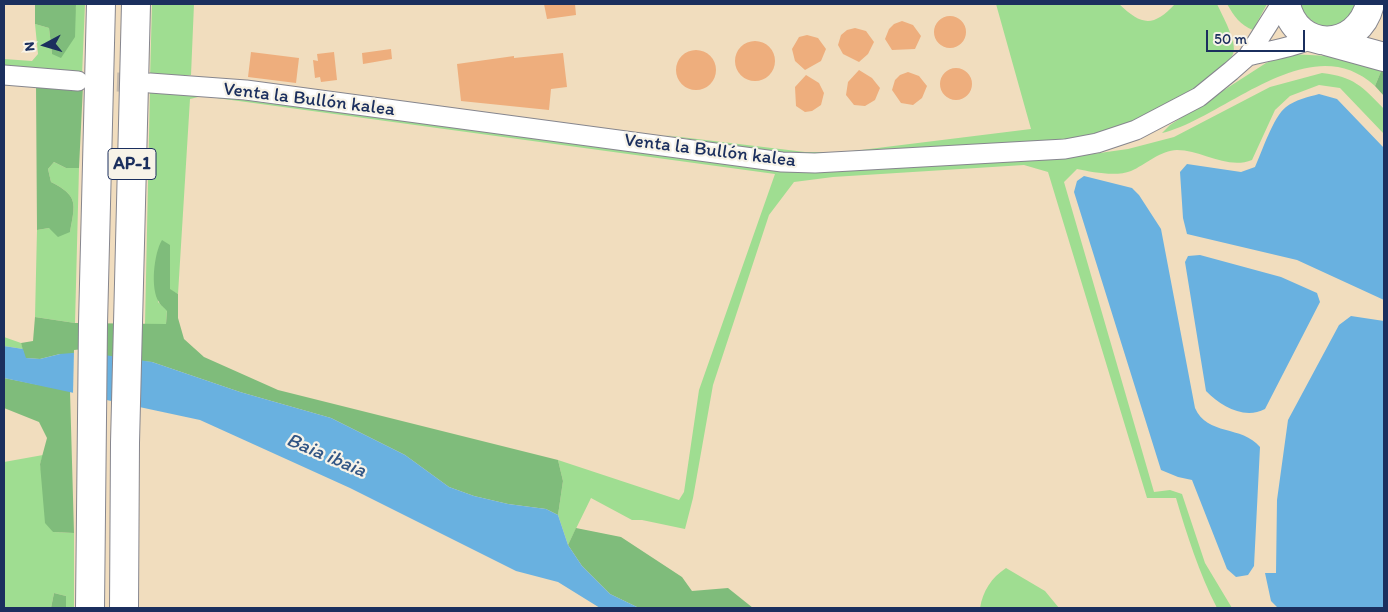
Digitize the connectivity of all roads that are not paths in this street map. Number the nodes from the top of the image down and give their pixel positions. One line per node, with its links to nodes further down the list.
1 (100, 4): 13 (highway, AP-1)
2 (136, 4): 14 (highway, AP-1)
3 (1281, 4): 8 (street)
4 (1286, 4): 7 (highway)
5 (1370, 4): 6 (highway); 7 (highway)
6 (1384, 27)
7 (1317, 39): 8 (street); 9 (highway)
8 (1248, 56): 12 (street, Venta la Bullón kalea)
9 (1384, 57)
10 (4, 75): 11 (street)
11 (78, 81)
12 (150, 83)
13 (90, 608)
14 (124, 608)

